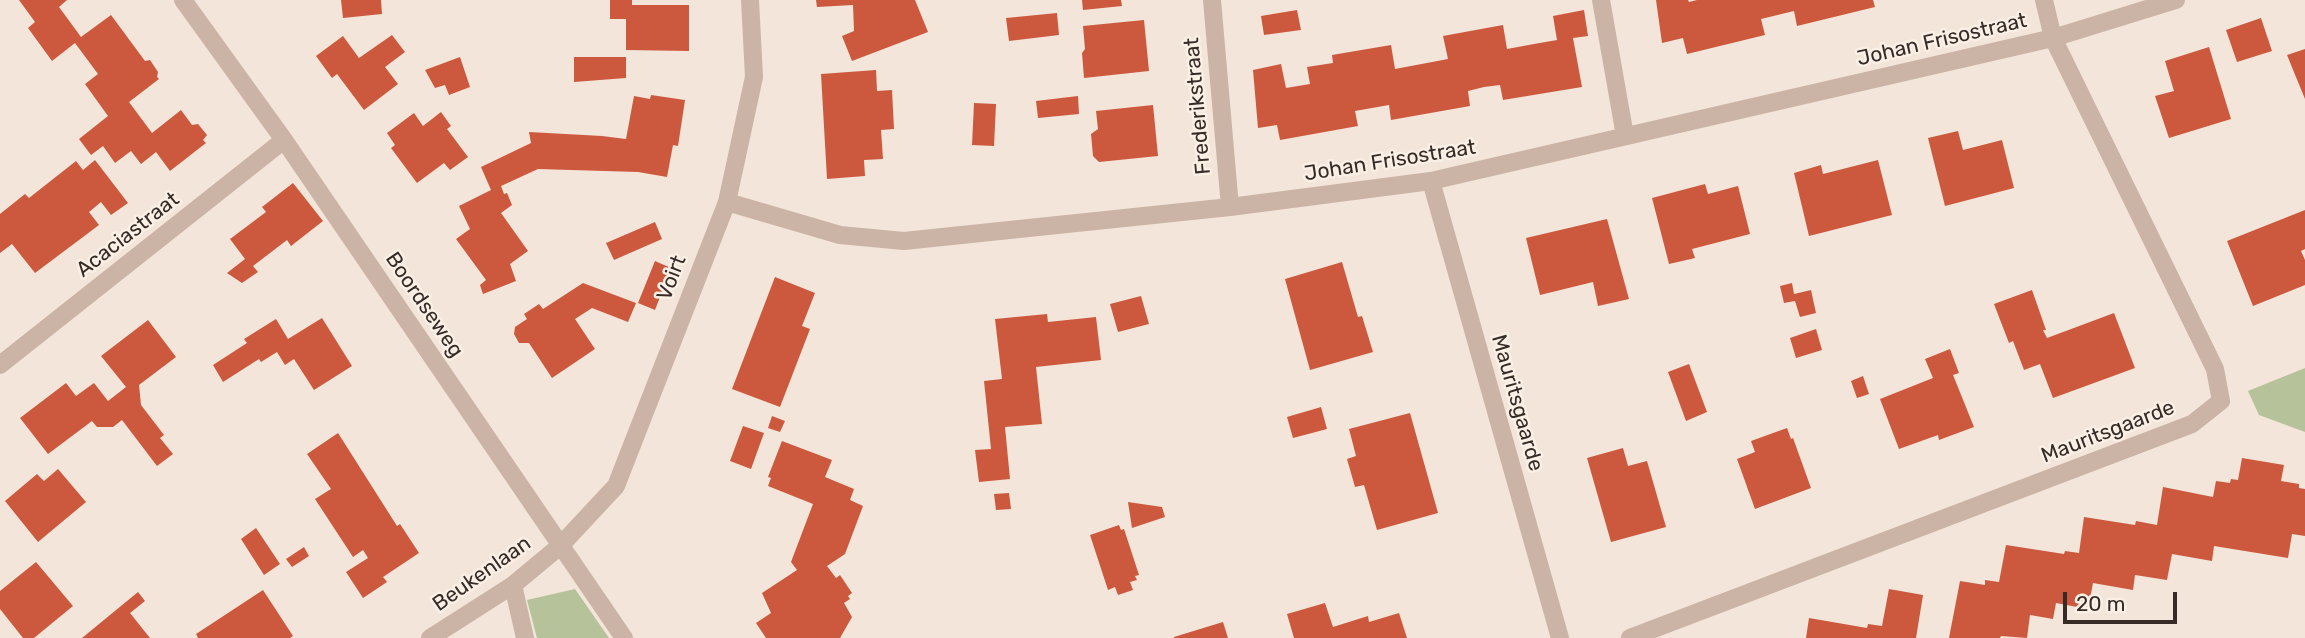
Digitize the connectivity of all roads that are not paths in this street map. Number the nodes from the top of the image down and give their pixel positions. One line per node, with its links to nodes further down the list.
1 (183, 0): 9 (street, Boordseweg)
2 (750, 0): 11 (street, Voirt)
3 (1212, 0): 12 (street, Frederikstraat)
4 (1601, 0): 8 (street)
5 (2044, 0): 7 (street)
6 (2176, 0): 7 (street, Johan Frisostraat)
7 (2053, 38): 8 (street, Johan Frisostraat); 20 (street, Mauritsgaarde)
8 (1625, 135): 10 (street, Johan Frisostraat)
9 (284, 140): 13 (street, Acaciastraat); 14 (street, Boordseweg)
10 (1431, 181): 12 (street, Johan Frisostraat); 19 (street, Mauritsgaarde)
11 (727, 202): 12 (street, Johan Frisostraat); 14 (street, Voirt)
12 (1230, 207)
13 (0, 365)
14 (560, 546): 15 (street, Beukenlaan); 18 (street, Boordseweg)
15 (513, 585): 16 (street, Beukenlaan); 17 (street)
16 (430, 638)
17 (526, 638)
18 (624, 638)
19 (1560, 638)
20 (1630, 638)

